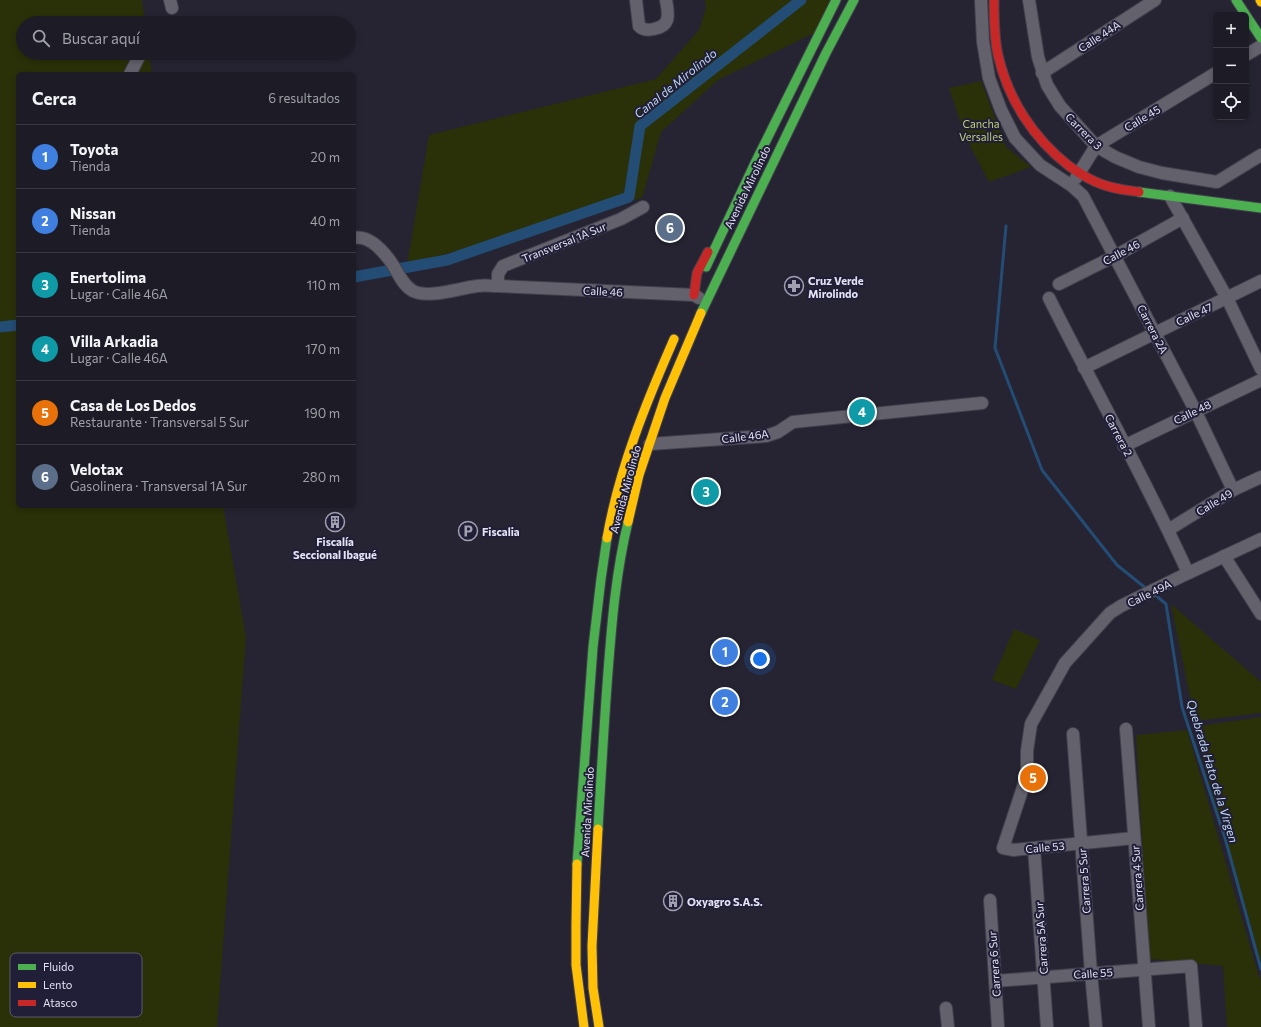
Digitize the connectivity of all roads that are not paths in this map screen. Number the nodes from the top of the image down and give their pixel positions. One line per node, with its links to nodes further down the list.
1 (636, 0): 2 (street)
2 (666, 0)
3 (836, 0): 30 (main road, Avenida Mirolindo)
4 (854, 0): 33 (main road, Avenida Mirolindo)
5 (981, 0): 20 (street, Carrera 2A)
6 (994, 0): 19 (main road)
7 (1029, 0): 15 (street, Carrera 3)
8 (1155, 0): 15 (street, Calle 44A)
9 (1236, 0): 10 (main road)
10 (1261, 38)
11 (1261, 46): 12 (street)
12 (1249, 53)
13 (137, 60): 14 (street)
14 (131, 72)
15 (1042, 73): 17 (street, Carrera 3)
16 (1213, 75): 17 (street, Calle 45)
17 (1096, 146): 18 (street, Carrera 3); 19 (street, Calle 45)
18 (1261, 155)
19 (1079, 172): 20 (street); 21 (main road)
20 (1072, 186): 26 (street, Carrera 2A)
21 (1170, 196): 23 (main road); 24 (street)
22 (642, 207): 29 (street, Transversal 1A Sur)
23 (1261, 208)
24 (1183, 218): 26 (street, Calle 46); 32 (street)
25 (356, 238): 29 (street, Calle 46)
26 (1115, 256): 28 (street, Calle 46); 34 (street, Carrera 2A)
27 (1261, 281): 32 (street, Calle 47)
28 (1059, 284)
29 (498, 286): 30 (street, Calle 46)
30 (692, 298): 33 (street, Calle 46)
31 (1049, 298): 36 (street, Carrera 2)
32 (1227, 298): 34 (street, Calle 47); 37 (street)
33 (706, 301): 41 (main road, Avenida Mirolindo)
34 (1155, 333): 36 (street, Calle 47); 40 (street, Carrera 2A)
35 (677, 334): 62 (main road, Avenida Mirolindo)
36 (1084, 368): 42 (street, Carrera 2)
37 (1261, 369)
38 (1261, 380): 40 (street, Calle 48)
39 (982, 403): 41 (street, Calle 46A)
40 (1196, 410): 42 (street, Calle 48); 44 (street, Carrera 2A)
41 (650, 444): 63 (main road, Avenida Mirolindo)
42 (1124, 446): 45 (street, Carrera 2)
43 (1261, 477): 44 (street, Calle 49)
44 (1233, 490): 45 (street, Calle 49)
45 (1168, 530): 48 (street, Carrera 2)
46 (1261, 539): 47 (street, Calle 49A)
47 (1224, 556): 48 (street, Calle 49A); 49 (street)
48 (1188, 573): 54 (street, Calle 49A)
49 (1261, 614)
50 (1126, 729): 52 (street, Carrera 4 Sur)
51 (1073, 734): 53 (street, Carrera 5 Sur)
52 (1134, 838): 53 (street, Calle 53); 57 (street, Carrera 4 Sur)
53 (1081, 844): 55 (street, Calle 53); 58 (street, Carrera 5 Sur)
54 (1002, 848): 55 (street, Calle 53)
55 (1034, 848): 59 (street, Carrera 5A Sur)
56 (990, 900): 60 (street, Carrera 6 Sur)
57 (1144, 969): 58 (street, Calle 55); 68 (street, Carrera 4 Sur); 69 (street, Calle 55)
58 (1091, 973): 59 (street, Calle 55); 67 (street, Carrera 5 Sur)
59 (1044, 977): 60 (street, Calle 55); 66 (street, Carrera 5A Sur)
60 (995, 980): 65 (street, Carrera 6 Sur)
61 (946, 1008): 64 (street)
62 (584, 1027)
63 (599, 1027)
64 (948, 1027)
65 (998, 1027)
66 (1047, 1027)
67 (1096, 1027)
68 (1149, 1027)
69 (1196, 1027)

